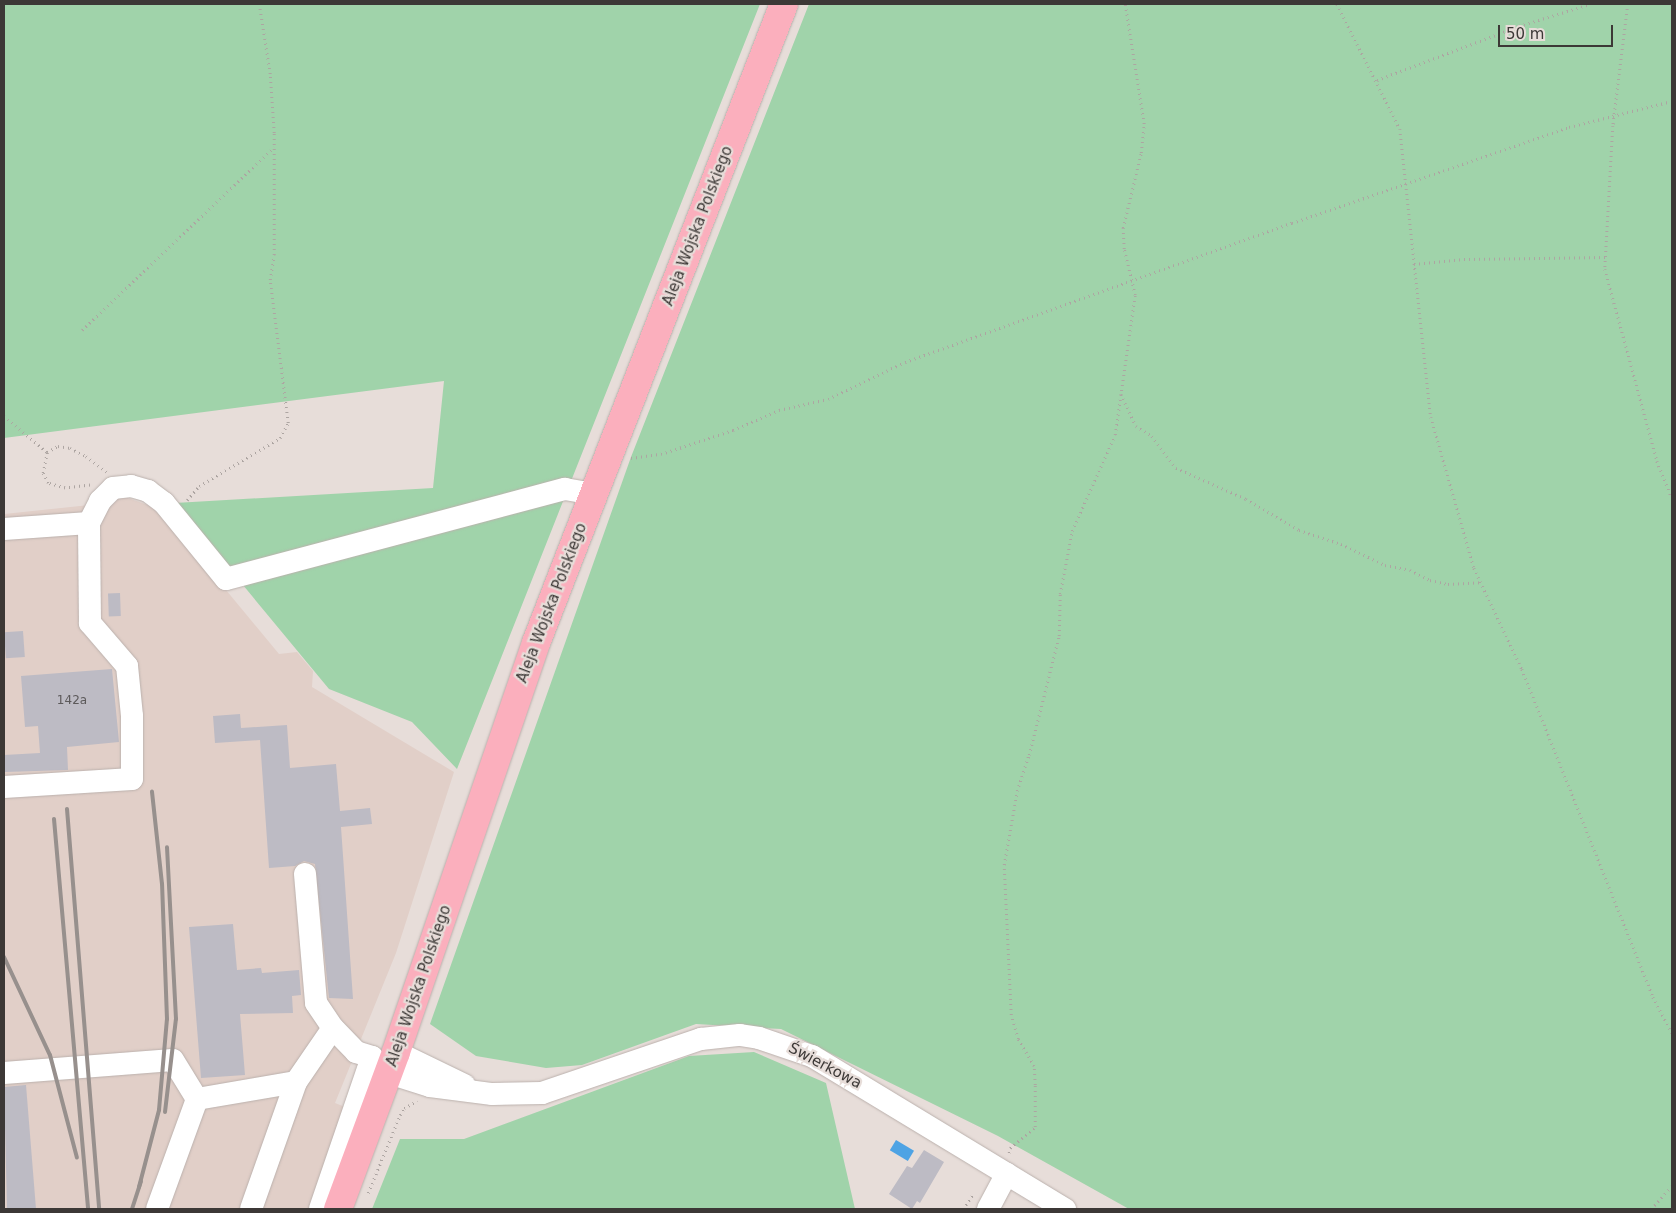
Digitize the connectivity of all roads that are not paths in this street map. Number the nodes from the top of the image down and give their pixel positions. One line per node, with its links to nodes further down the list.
1 (784, 4): 2 (main road, Aleja Wojska Polskiego)
2 (594, 494): 3 (street); 8 (main road, Aleja Wojska Polskiego)
3 (89, 523): 4 (street); 5 (street)
4 (4, 528)
5 (4, 787)
6 (305, 874): 7 (street)
7 (333, 1028): 10 (street); 16 (street)
8 (392, 1063): 12 (street, Świerkowa); 17 (main road, Aleja Wojska Polskiego)
9 (4, 1073): 11 (street)
10 (296, 1082): 11 (street); 15 (street)
11 (197, 1099): 14 (street)
12 (1007, 1174): 13 (street); 18 (street, Świerkowa)
13 (981, 1200)
14 (157, 1209)
15 (251, 1209)
16 (320, 1209)
17 (338, 1209)
18 (1065, 1209)

